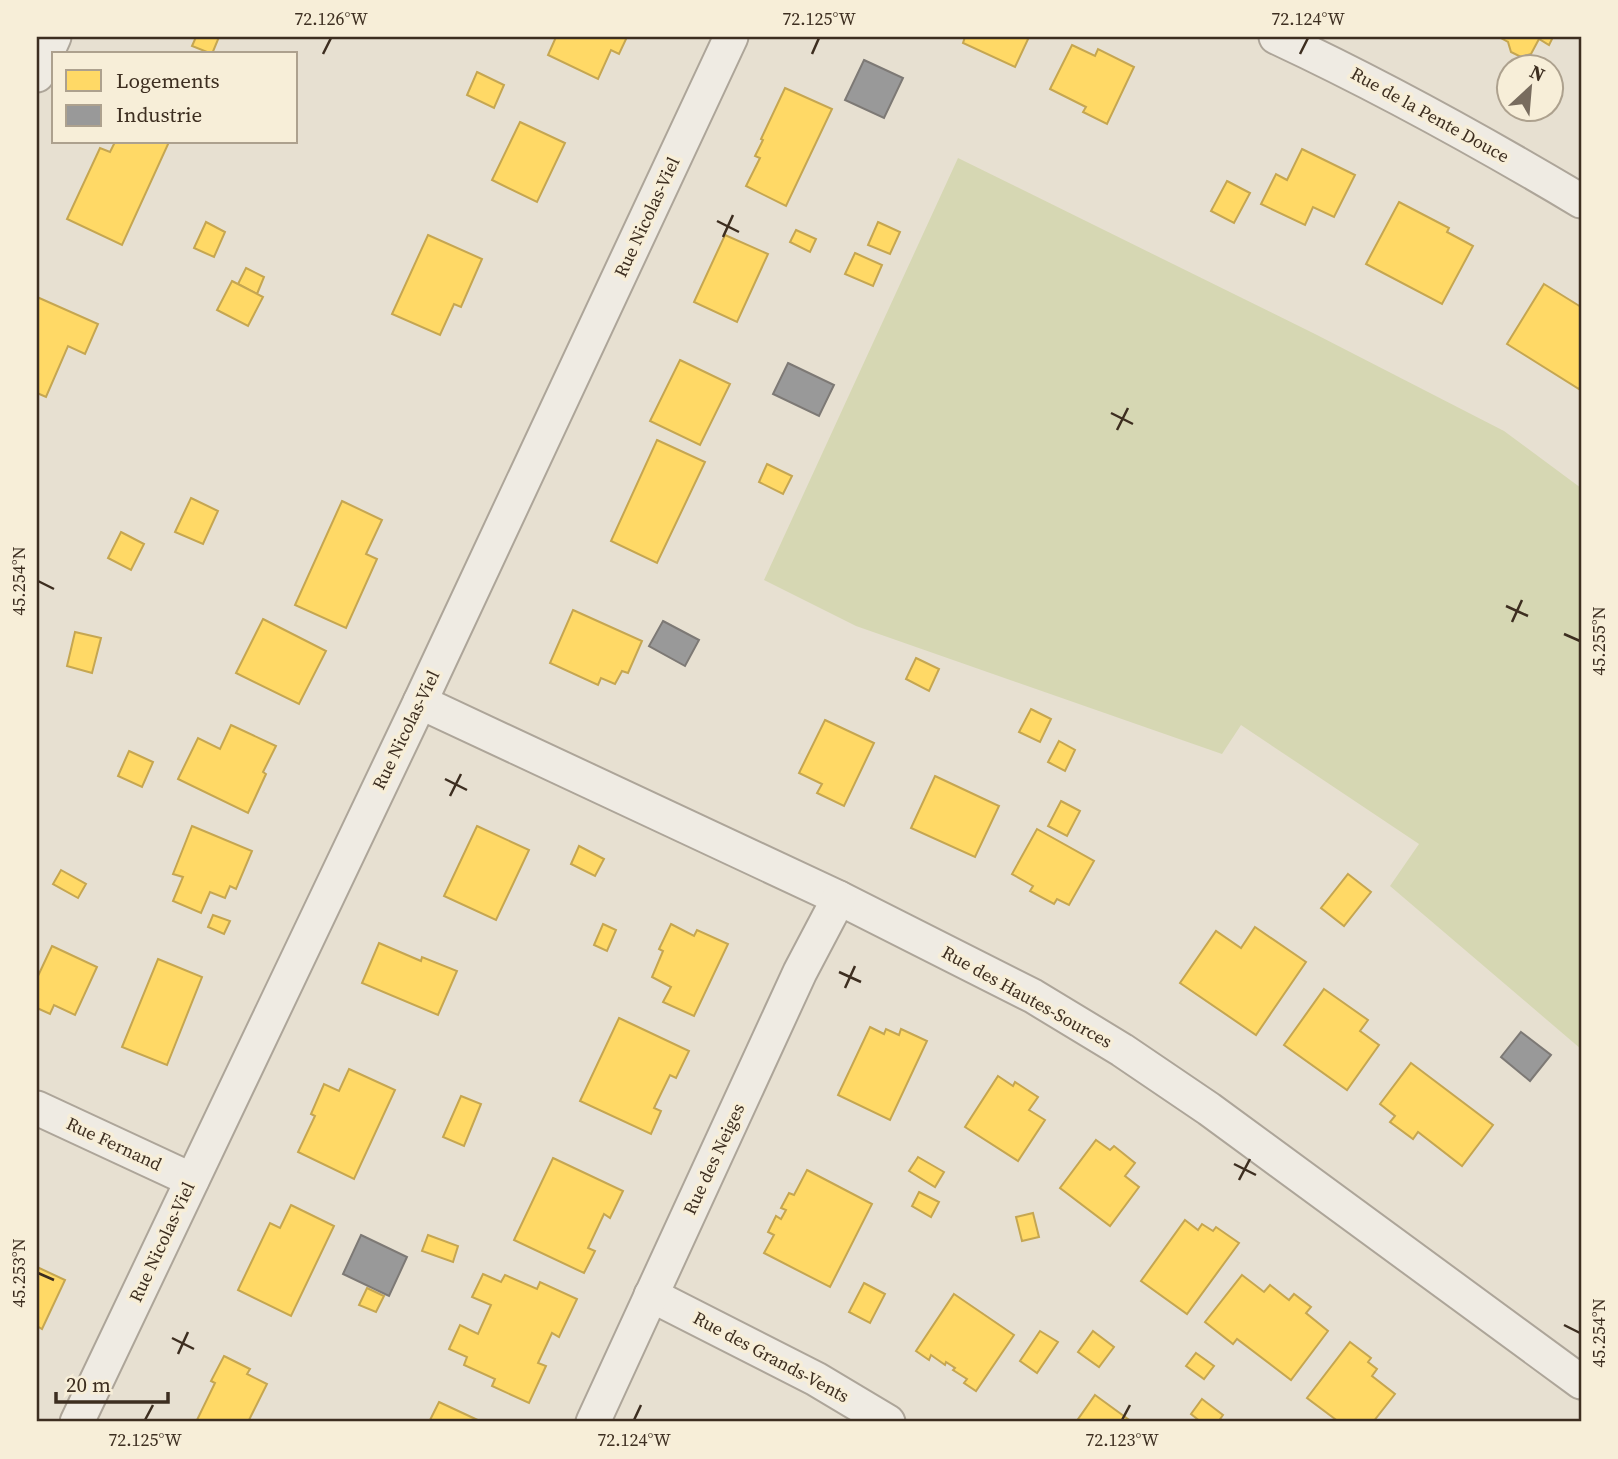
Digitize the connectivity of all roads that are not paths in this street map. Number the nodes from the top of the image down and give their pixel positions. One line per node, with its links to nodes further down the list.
1 (54, 37): 4 (street)
2 (731, 37): 6 (street, Rue Nicolas-Viel)
3 (1276, 37): 5 (street, Rue de la Pente Douce)
4 (37, 75)
5 (1581, 201)
6 (420, 702): 7 (street, Rue des Hautes-Sources); 9 (street, Rue Nicolas-Viel)
7 (839, 898): 10 (street, Rue des Neiges); 11 (street, Rue des Hautes-Sources)
8 (37, 1108): 9 (street, Rue Fernand)
9 (192, 1180): 12 (street, Rue Nicolas-Viel)
10 (652, 1295): 13 (street, Rue des Neiges); 14 (street, Rue des Grands-Vents)
11 (1581, 1382)
12 (77, 1422)
13 (593, 1422)
14 (888, 1422)

